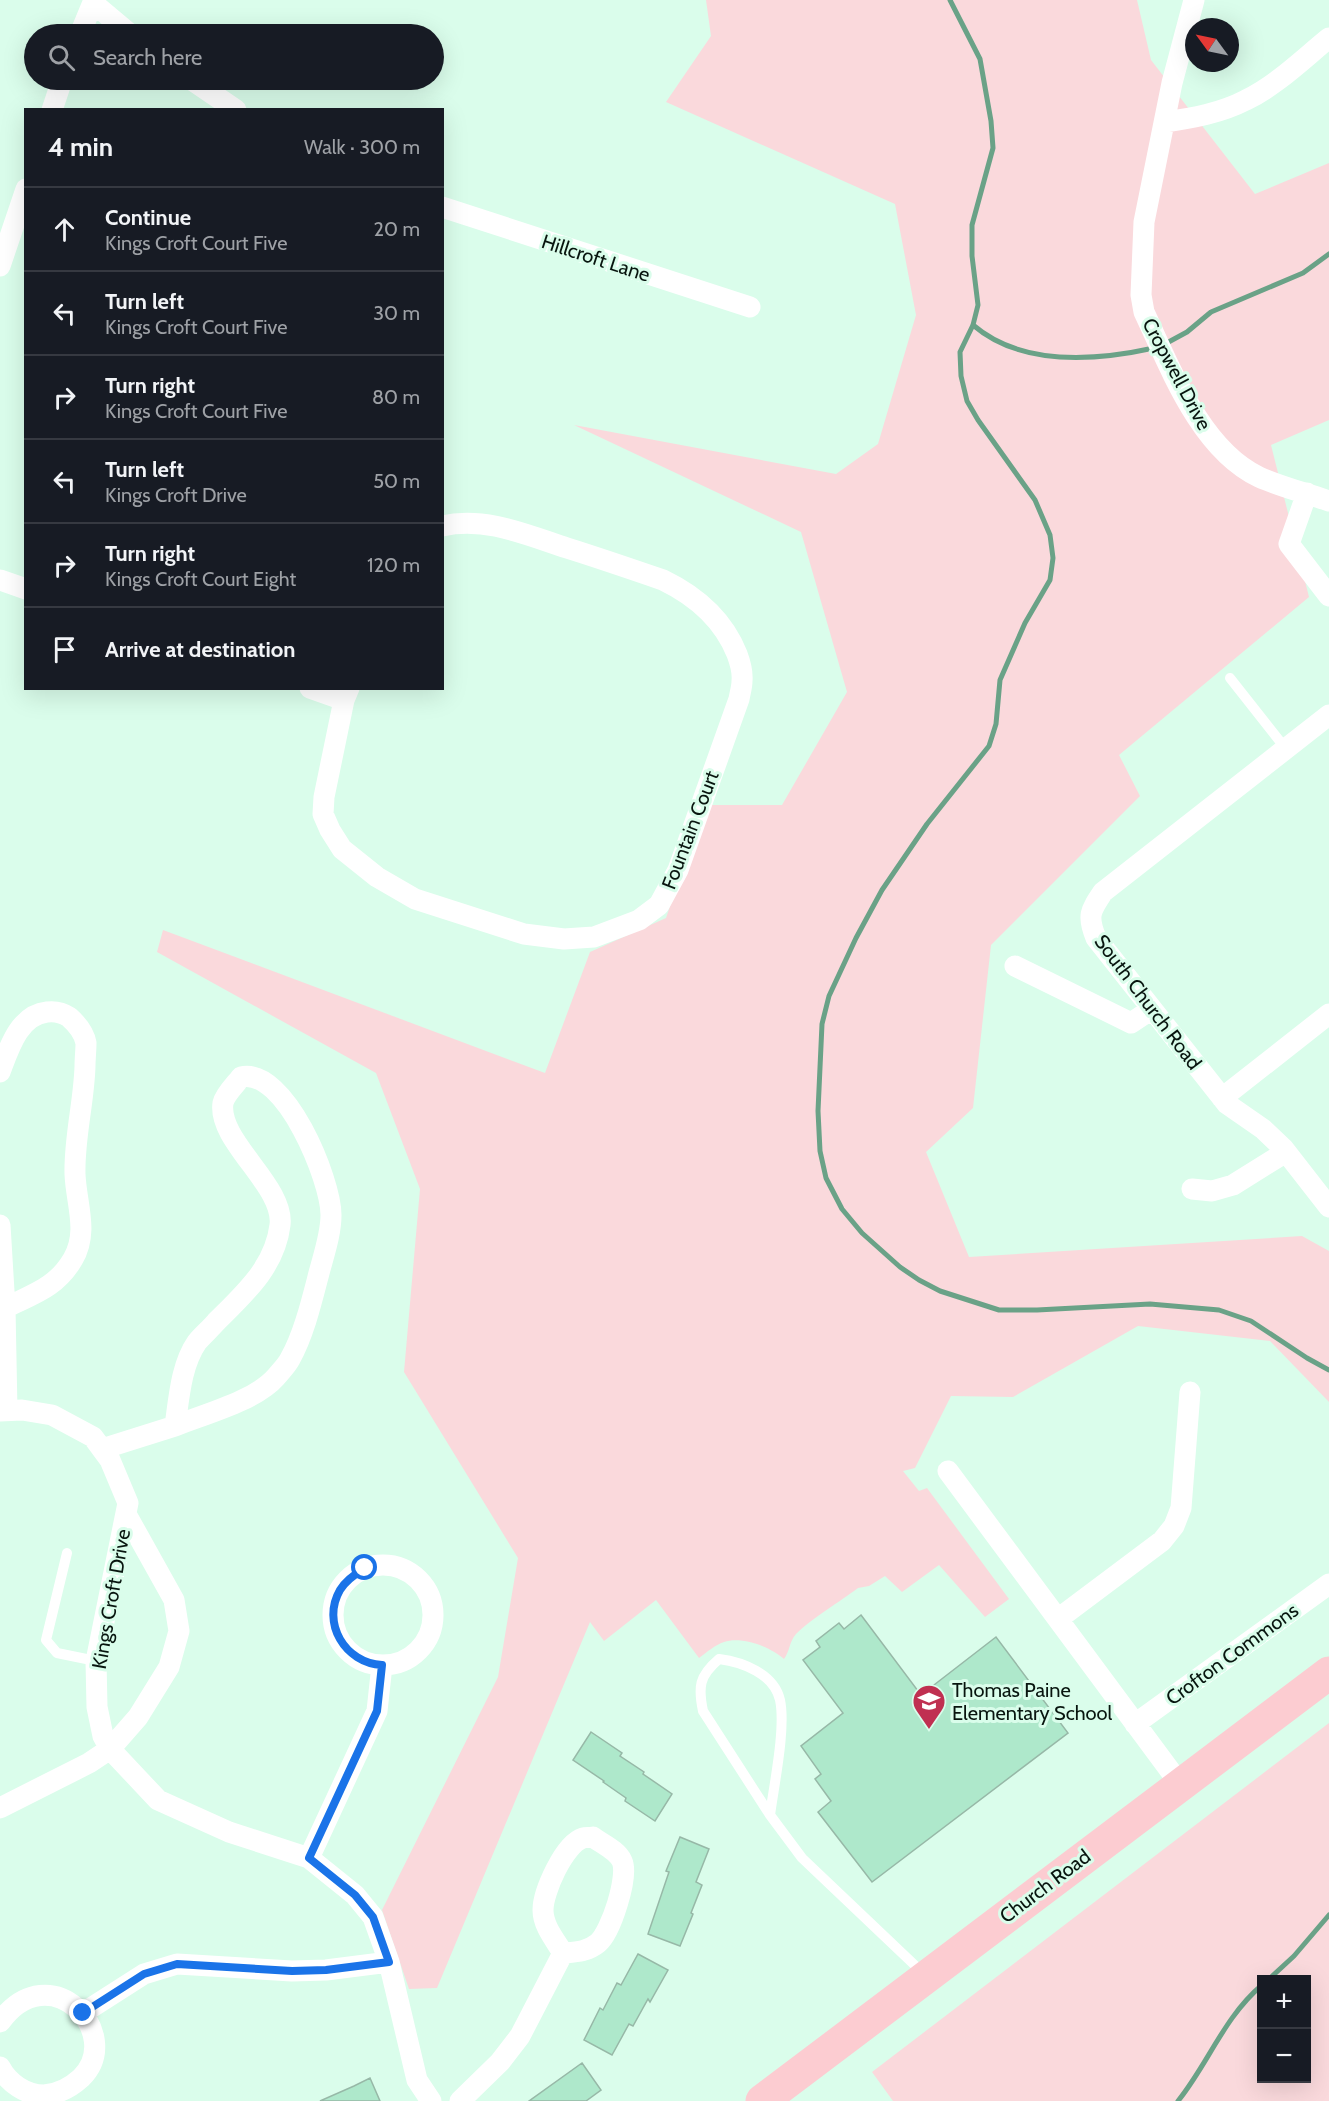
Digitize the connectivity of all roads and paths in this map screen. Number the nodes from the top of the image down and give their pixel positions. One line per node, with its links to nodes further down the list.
1 (1194, 0): 10 (street, Cropwell Drive)
2 (94, 1): 3 (street); 4 (street)
3 (84, 24)
4 (119, 24)
5 (1329, 38): 10 (street)
6 (59, 90): 8 (street)
7 (207, 90): 9 (street)
8 (53, 108)
9 (233, 108)
10 (1165, 122): 15 (street, Cropwell Drive)
11 (24, 195): 13 (street)
12 (444, 208): 14 (street, Hillcroft Lane)
13 (0, 266)
14 (750, 307)
15 (1307, 493): 16 (street, Cropwell Drive); 20 (street)
16 (1329, 501)
17 (444, 526): 23 (street, Fountain Court)
18 (0, 580): 19 (street)
19 (24, 588)
20 (1329, 596)
21 (1230, 678): 25 (lane)
22 (322, 690): 23 (street)
23 (346, 694)
24 (1329, 715): 25 (street, South Church Road)
25 (1286, 749): 27 (street, South Church Road)
26 (1015, 966): 27 (street)
27 (1152, 1009): 30 (street, South Church Road)
28 (1329, 1014): 30 (street)
29 (0, 1072): 35 (street)
30 (1222, 1098): 31 (street, South Church Road)
31 (1286, 1152): 32 (street); 33 (street, South Church Road)
32 (1192, 1189)
33 (1329, 1206)
34 (0, 1225): 35 (street)
35 (5, 1308): 37 (street)
36 (1190, 1392): 44 (street)
37 (4, 1411): 39 (street, Kings Croft Drive)
38 (175, 1426): 38 (street); 39 (street)
39 (102, 1449): 41 (street, Kings Croft Drive)
40 (948, 1471): 44 (street)
41 (126, 1514): 45 (street, Kings Croft Drive); 49 (street)
42 (67, 1553): 45 (lane)
43 (1329, 1584): 48 (street, Crofton Commons)
44 (1058, 1619): 48 (street)
45 (96, 1661): 49 (street, Kings Croft Drive)
46 (382, 1665): 46 (street); 53 (street)
47 (1329, 1673): 50 (main road, Church Road)
48 (1135, 1724): 50 (street)
49 (110, 1749): 51 (street); 53 (street, Kings Croft Drive)
50 (1180, 1784): 56 (main road, Church Road)
51 (0, 1808)
52 (770, 1815): 52 (lane); 56 (lane)
53 (309, 1858): 55 (street, Kings Croft Drive)
54 (563, 1953): 54 (street); 61 (street)
55 (389, 1962): 57 (street); 60 (street, Kings Croft Drive)
56 (926, 1976): 62 (main road, Church Road)
57 (83, 2013): 58 (street); 59 (street)
58 (0, 2022)
59 (0, 2067)
60 (431, 2101)
61 (460, 2101)
62 (762, 2101)

